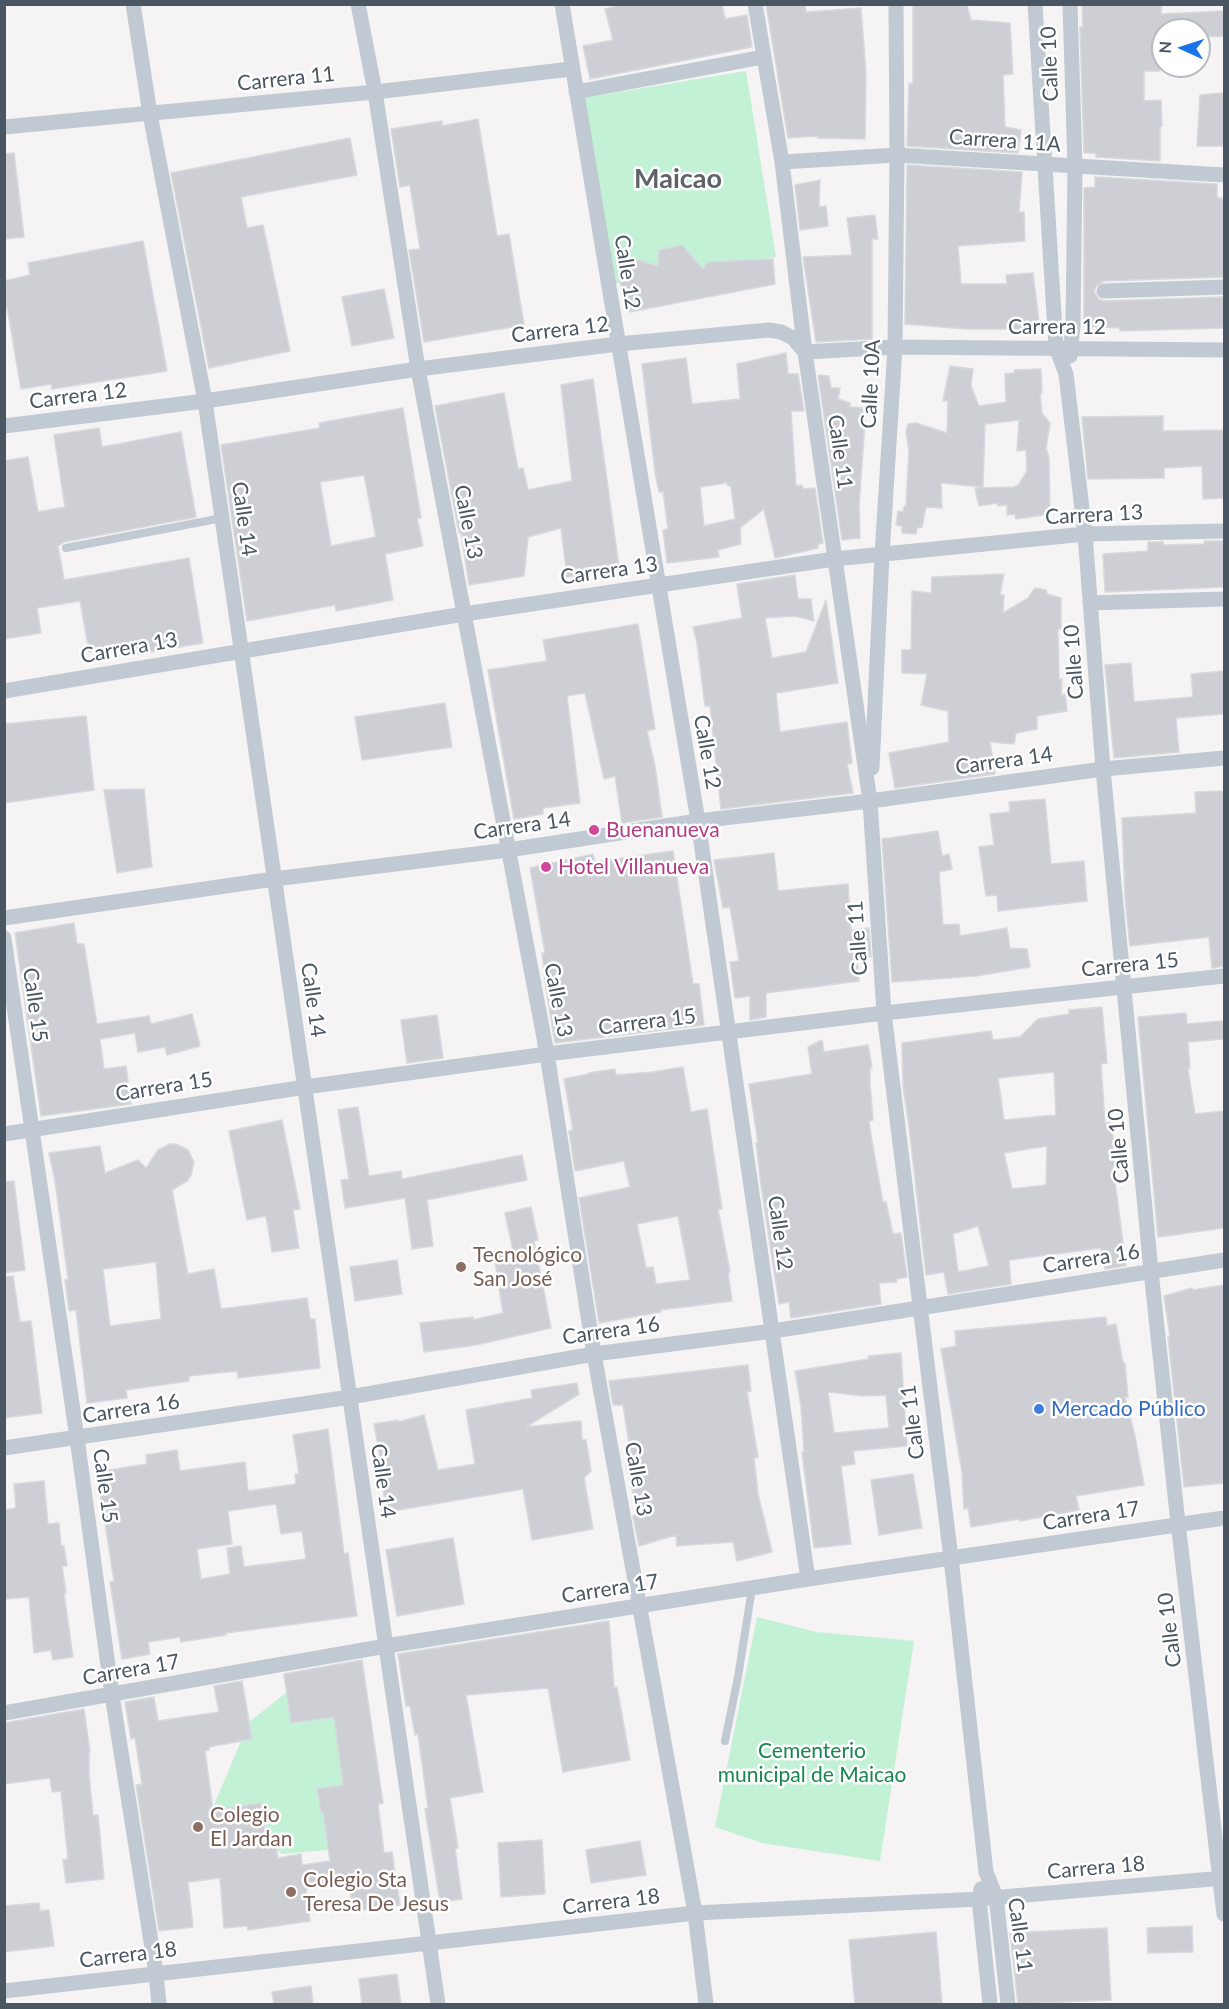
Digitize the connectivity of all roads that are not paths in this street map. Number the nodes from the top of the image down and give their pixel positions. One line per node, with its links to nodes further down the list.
1 (133, 4): 12 (street, Calle 14)
2 (358, 4): 10 (street, Calle 13)
3 (562, 4): 9 (street, Calle 12)
4 (755, 4): 8 (street, Calle 11)
5 (896, 4): 14 (street, Calle 10A)
6 (1035, 4): 16 (street, Calle 10)
7 (1070, 4): 17 (street, Calle 10)
8 (763, 57): 11 (street); 15 (street, Calle 11)
9 (571, 69): 10 (street, Carrera 11); 11 (street, Calle 12)
10 (375, 92): 12 (street, Carrera 11); 27 (street, Calle 13)
11 (576, 92): 21 (street, Calle 12)
12 (150, 114): 13 (street, Carrera 11); 29 (street, Calle 14)
13 (4, 127)
14 (897, 155): 15 (street, Carrera 11A); 16 (street, Carrera 11A); 22 (street, Calle 10A)
15 (782, 162): 26 (street, Calle 11)
16 (1045, 165): 17 (street, Carrera 11A); 24 (street, Calle 10)
17 (1075, 167): 18 (street, Carrera 11A); 23 (street, Calle 10)
18 (1224, 175)
19 (1224, 287): 20 (street)
20 (1104, 291)
21 (618, 344): 26 (street, Carrera 12); 27 (street, Carrera 12); 37 (street, Calle 12)
22 (895, 347): 24 (street, Carrera 12); 26 (street, Carrera 12); 35 (street, Calle 10A)
23 (1072, 347): 24 (street, Carrera 12); 25 (street, Carrera 12); 28 (street, Calle 10)
24 (1056, 348): 28 (street, Calle 10)
25 (1224, 350)
26 (805, 352): 36 (street, Calle 11)
27 (418, 369): 29 (street, Carrera 12); 40 (street, Calle 13)
28 (1066, 374): 33 (street, Calle 10)
29 (205, 401): 30 (street, Carrera 12); 31 (street, Calle 14)
30 (4, 426)
31 (222, 518): 34 (lane); 41 (street, Calle 14)
32 (1224, 531): 33 (street, Carrera 13)
33 (1085, 534): 35 (street, Carrera 13); 39 (street, Calle 10)
34 (66, 548)
35 (882, 555): 36 (street, Carrera 13); 45 (street, Calle 10A)
36 (834, 559): 37 (street, Carrera 13); 45 (street, Calle 11)
37 (657, 585): 40 (street, Carrera 13); 46 (street, Calle 12)
38 (1224, 599): 39 (street)
39 (1090, 603): 44 (street, Calle 10)
40 (464, 614): 41 (street, Carrera 13); 47 (street, Calle 13)
41 (241, 650): 42 (street, Carrera 13); 48 (street, Calle 14)
42 (4, 691)
43 (1224, 758): 44 (street, Carrera 14)
44 (1103, 768): 45 (street, Carrera 14); 52 (street, Calle 10)
45 (870, 801): 46 (street, Carrera 14); 53 (street, Calle 11)
46 (698, 821): 47 (street, Carrera 14); 54 (street, Calle 12)
47 (508, 850): 48 (street, Carrera 14); 55 (street, Calle 13)
48 (274, 879): 49 (street, Carrera 14); 56 (street, Calle 14)
49 (4, 918)
50 (4, 938): 57 (street, Calle 15)
51 (1224, 976): 52 (street, Carrera 15)
52 (1125, 986): 53 (street, Carrera 15); 60 (street, Calle 10)
53 (884, 1013): 54 (street, Carrera 15); 61 (street, Calle 11)
54 (730, 1034): 55 (street, Carrera 15); 62 (street, Calle 12)
55 (547, 1054): 56 (street, Carrera 15); 63 (street, Calle 13)
56 (304, 1087): 57 (street, Carrera 15); 64 (street, Calle 14)
57 (32, 1129): 58 (street, Carrera 15); 65 (street, Calle 15)
58 (4, 1134)
59 (1224, 1260): 60 (street, Carrera 16)
60 (1151, 1271): 61 (street, Carrera 16); 68 (street, Calle 10)
61 (920, 1308): 62 (street, Carrera 16); 69 (street, Calle 11)
62 (773, 1331): 63 (street, Carrera 16); 70 (street, Calle 12)
63 (594, 1354): 64 (street, Carrera 16); 72 (street, Calle 13)
64 (350, 1396): 65 (street, Carrera 16); 73 (street, Calle 14)
65 (78, 1438): 66 (street, Carrera 16); 74 (street, Calle 15)
66 (4, 1448)
67 (1224, 1518): 68 (street, Carrera 17)
68 (1178, 1523): 69 (street, Carrera 17); 78 (street, Calle 10)
69 (951, 1558): 70 (street, Carrera 17); 77 (street, Calle 11)
70 (808, 1580): 71 (street, Carrera 17)
71 (752, 1588): 72 (street, Carrera 17); 76 (lane)
72 (639, 1606): 73 (street, Carrera 17); 81 (street, Calle 13)
73 (386, 1646): 74 (street, Carrera 17); 83 (street, Calle 14)
74 (112, 1695): 75 (street, Carrera 17); 84 (street, Calle 15)
75 (4, 1713)
76 (725, 1741)
77 (986, 1872): 79 (street, Calle 11); 80 (street, Calle 11)
78 (1223, 1878): 79 (street, Carrera 18); 82 (street, Calle 10)
79 (996, 1898): 80 (street, Carrera 18); 90 (street, Calle 11)
80 (978, 1899): 81 (street, Carrera 18); 89 (street, Calle 11)
81 (695, 1913): 83 (street, Carrera 18); 88 (street, Calle 13)
82 (1224, 1914)
83 (429, 1944): 84 (street, Carrera 18); 87 (street, Calle 14)
84 (156, 1972): 85 (street, Carrera 18); 86 (street, Calle 15)
85 (4, 1991)
86 (159, 2004)
87 (438, 2004)
88 (706, 2004)
89 (990, 2004)
90 (1008, 2004)

